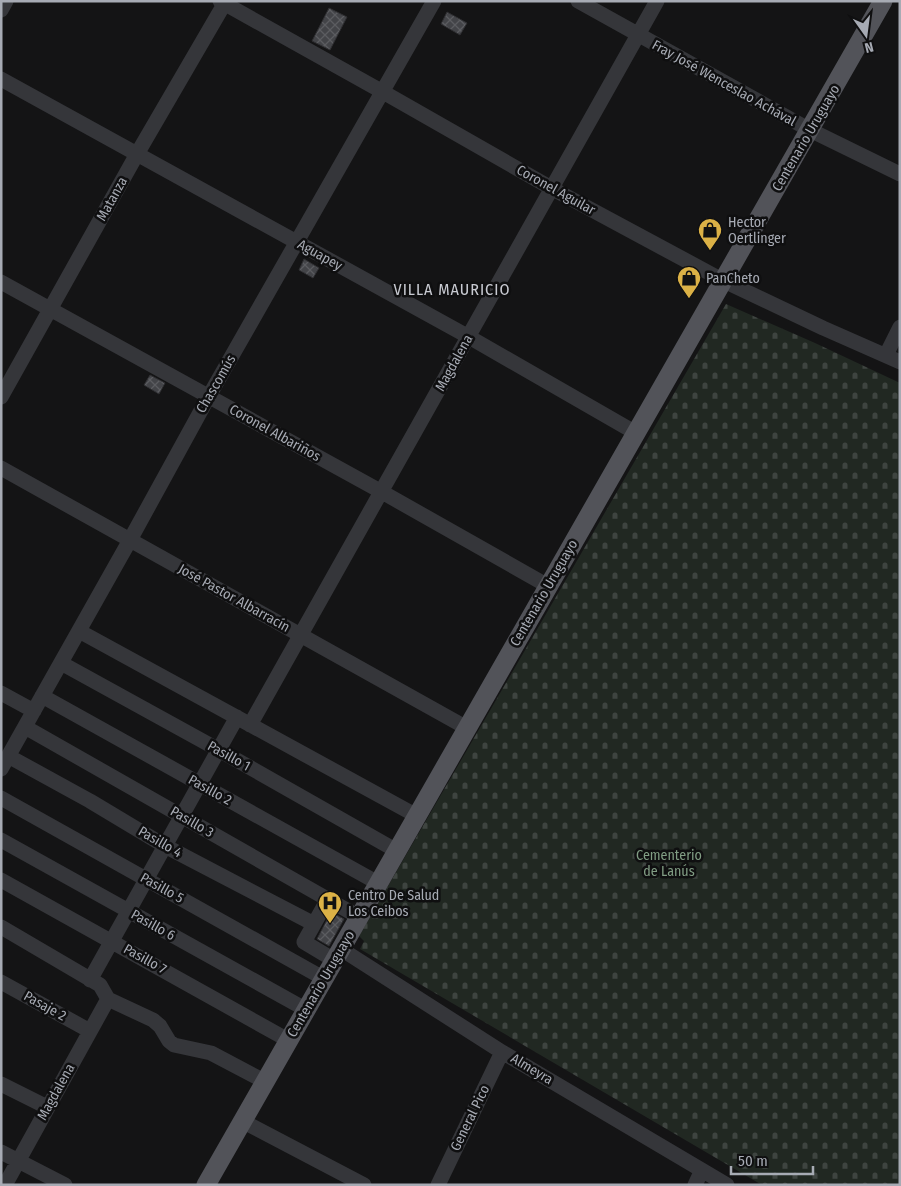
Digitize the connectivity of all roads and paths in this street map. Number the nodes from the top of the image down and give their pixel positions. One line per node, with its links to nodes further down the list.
1 (6, 1): 7 (street)
2 (434, 1): 10 (street, Chascomús)
3 (578, 1): 8 (street, Fray José Wenceslao Achával)
4 (657, 1): 8 (street, Magdalena)
5 (883, 1): 11 (main road, Centenario Uruguayo)
6 (223, 2): 10 (street, Coronel Aguilar); 12 (street, Matanza)
7 (1, 10)
8 (639, 35): 11 (street, Fray José Wenceslao Achával); 14 (street, Magdalena)
9 (1, 80): 12 (street, Aguapey)
10 (383, 92): 14 (street, Coronel Aguilar); 15 (street, Chascomús)
11 (810, 130): 13 (street, Fray José Wenceslao Achával); 16 (main road, Centenario Uruguayo)
12 (137, 154): 15 (street, Aguapey); 18 (street, Matanza)
13 (900, 174)
14 (553, 189): 16 (street, Coronel Aguilar); 20 (street, Magdalena)
15 (298, 243): 20 (street, Aguapey); 23 (street, Chascomús)
16 (724, 281): 21 (street, Coronel Aguilar); 25 (main road, Centenario Uruguayo)
17 (1, 282): 18 (street, Coronel Albariños)
18 (50, 309): 23 (street, Coronel Albariños); 24 (street, Matanza)
19 (900, 327): 21 (street)
20 (469, 337): 25 (street, Aguapey); 27 (street, Magdalena)
21 (886, 355): 22 (street, Coronel Aguilar)
22 (900, 362)
23 (208, 396): 27 (street, Coronel Albariños); 28 (street, Chascomús)
24 (1, 397)
25 (636, 432): 29 (main road, Centenario Uruguayo)
26 (1, 468): 28 (street, José Pastor Albarracín)
27 (382, 492): 29 (street, Coronel Albariños); 31 (street, Magdalena)
28 (130, 540): 30 (street, Chascomús); 31 (street, José Pastor Albarracín)
29 (548, 586): 38 (main road, Centenario Uruguayo)
30 (79, 630): 32 (street, Chascomús); 36 (street)
31 (302, 636): 36 (street, Magdalena); 38 (street, José Pastor Albarracín)
32 (61, 663): 34 (street, Chascomús); 39 (street, Pasillo 1)
33 (1, 693): 35 (street)
34 (42, 696): 35 (street, Chascomús); 41 (street, Pasillo 2)
35 (34, 711): 37 (street, Chascomús)
36 (244, 721): 39 (street, Magdalena); 44 (street)
37 (25, 727): 40 (street, Chascomús); 43 (street, Pasillo 3)
38 (467, 728): 44 (main road, Centenario Uruguayo)
39 (219, 750): 41 (street, Magdalena); 47 (street, Pasillo 1)
40 (5, 763): 46 (street, Pasillo 4)
41 (200, 784): 43 (street, Magdalena); 50 (street, Pasillo 2)
42 (1, 798): 48 (street, Pasillo 5)
43 (182, 816): 46 (street, Magdalena); 51 (street, Pasillo 3)
44 (417, 816): 47 (main road, Centenario Uruguayo)
45 (1, 840): 52 (street, Pasillo 6)
46 (166, 846): 48 (street, Magdalena); 54 (street, Pasillo 4)
47 (397, 851): 50 (main road, Centenario Uruguayo)
48 (147, 879): 52 (street, Magdalena); 58 (street, Pasillo 5)
49 (1, 880): 56 (street, Pasillo 7)
50 (378, 883): 53 (main road, Centenario Uruguayo)
51 (328, 899): 53 (street, Pasillo 3); 54 (street)
52 (128, 912): 56 (street, Magdalena); 62 (street, Pasillo 6)
53 (359, 917): 57 (main road, Centenario Uruguayo)
54 (314, 924): 57 (street, Almeyra)
55 (1, 927): 59 (street)
56 (112, 940): 59 (street, Magdalena); 64 (street, Pasillo 7)
57 (337, 954): 58 (main road, Centenario Uruguayo); 65 (street, Almeyra)
58 (323, 978): 62 (main road, Centenario Uruguayo)
59 (90, 980): 61 (street)
60 (1, 982): 63 (street, Pasaje 2)
61 (108, 999): 63 (street, Magdalena); 66 (street)
62 (305, 1009): 64 (main road, Centenario Uruguayo)
63 (90, 1031): 68 (street, Magdalena)
64 (288, 1040): 66 (main road, Centenario Uruguayo)
65 (502, 1052): 72 (street, Almeyra); 77 (street, General Pico)
66 (264, 1081): 69 (main road, Centenario Uruguayo)
67 (1, 1084): 68 (street)
68 (47, 1107): 71 (street, Magdalena)
69 (242, 1120): 75 (main road, Centenario Uruguayo); 76 (street)
70 (1, 1152): 71 (street)
71 (18, 1161): 73 (street, Magdalena); 74 (street)
72 (702, 1170): 78 (street); 79 (street, Almeyra)
73 (5, 1185)
74 (65, 1185)
75 (206, 1185)
76 (364, 1185)
77 (438, 1185)
78 (694, 1185)
79 (727, 1185)

